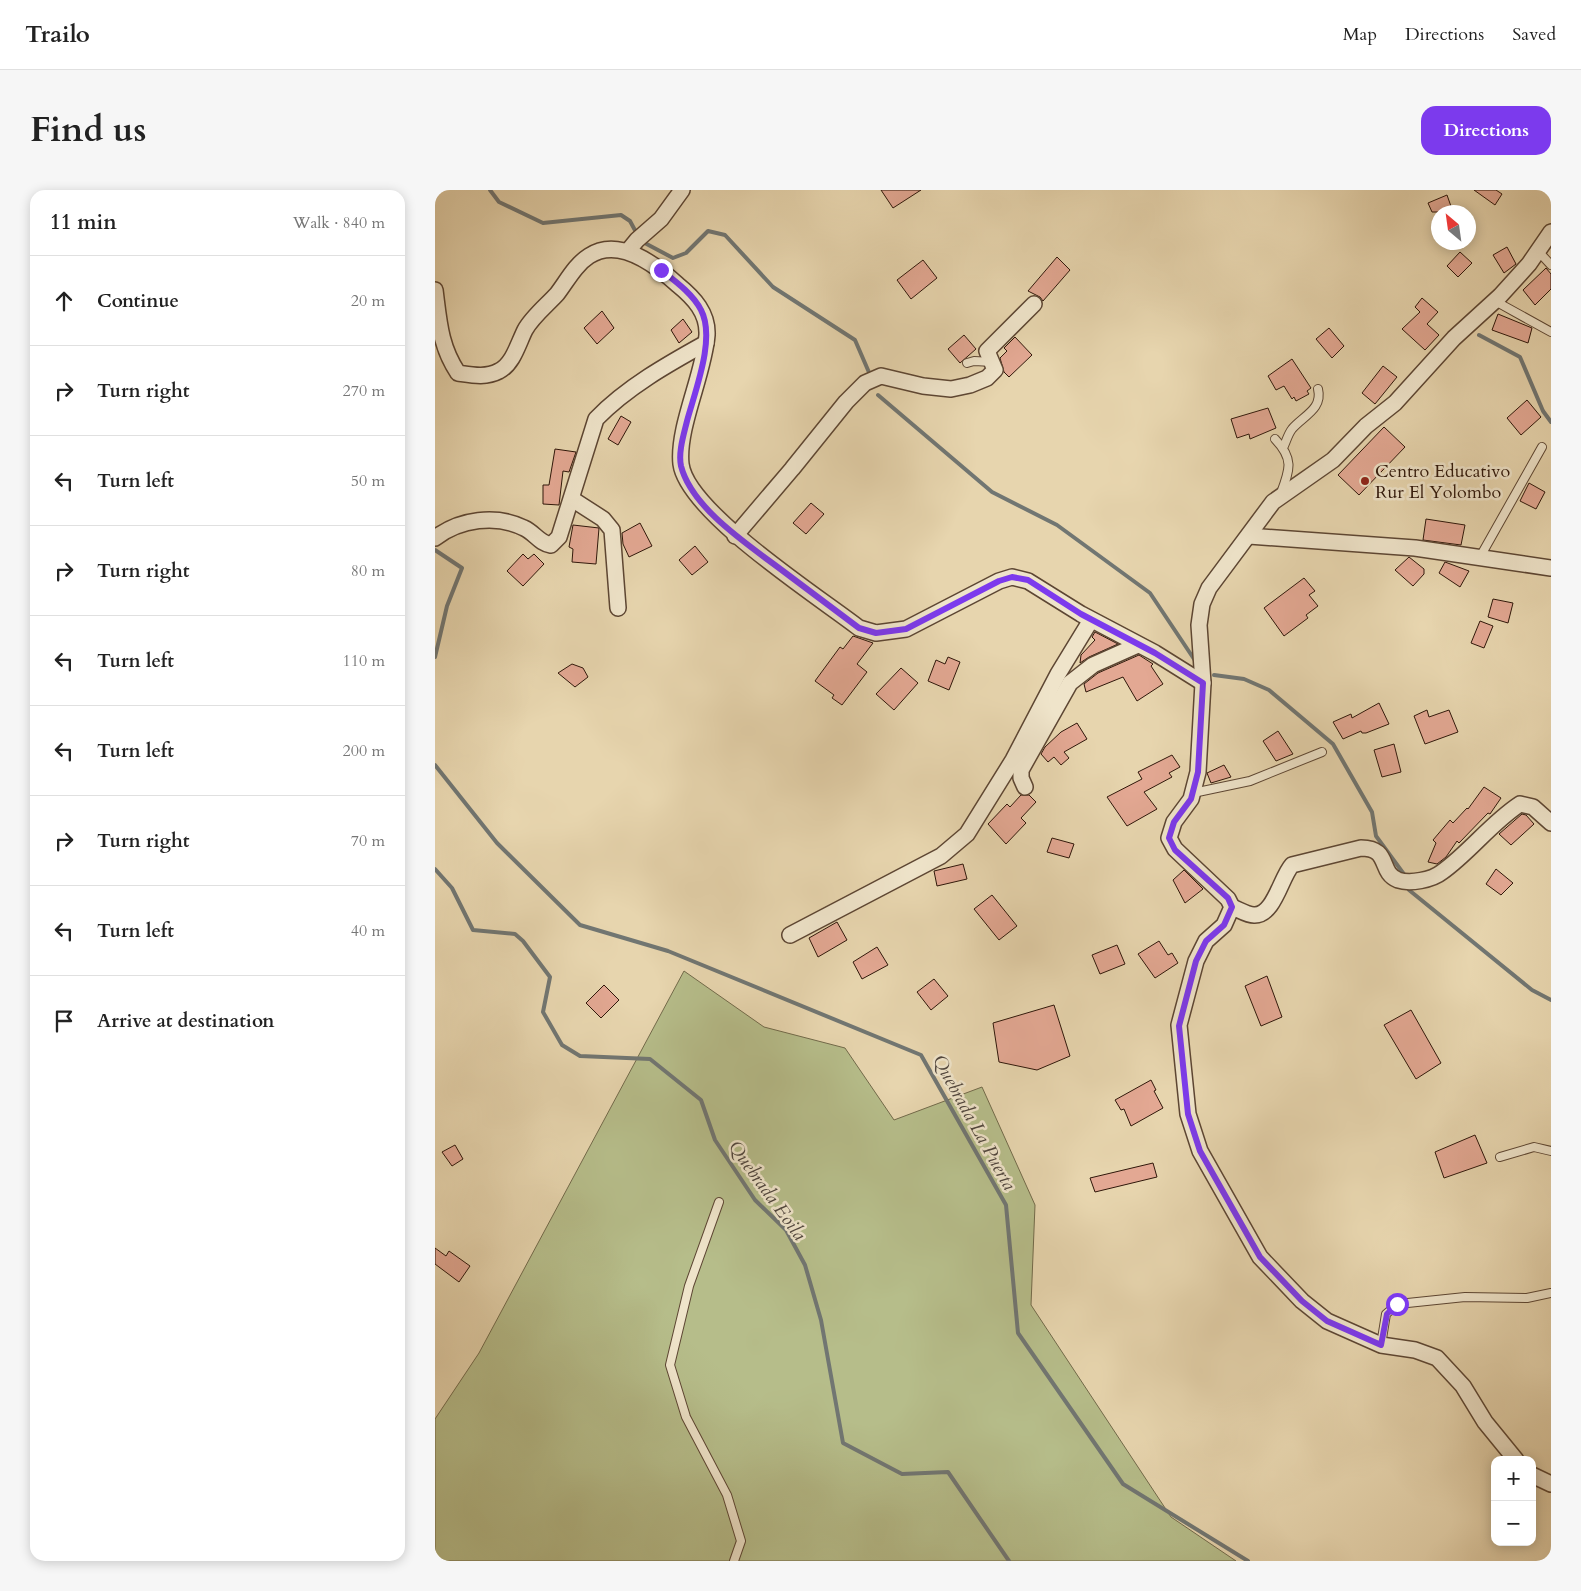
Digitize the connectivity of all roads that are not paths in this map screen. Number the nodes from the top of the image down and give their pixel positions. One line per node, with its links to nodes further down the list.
1 (682, 190): 4 (street)
2 (1551, 232): 3 (street)
3 (1545, 250): 5 (lane); 7 (street)
4 (628, 251): 6 (street); 10 (street)
5 (1551, 265)
6 (435, 290)
7 (1495, 301): 9 (lane); 17 (street)
8 (1033, 304): 11 (street)
9 (1551, 332)
10 (706, 343): 18 (street); 19 (street)
11 (993, 362): 12 (lane); 19 (street)
12 (967, 363)
13 (1317, 389): 16 (lane)
14 (1275, 439): 16 (lane)
15 (1542, 447): 22 (lane)
16 (1283, 448): 17 (lane)
17 (1281, 495): 20 (street)
18 (573, 498): 21 (street); 24 (street)
19 (735, 536): 25 (street)
20 (1249, 536): 22 (street); 27 (street)
21 (435, 538)
22 (1480, 557): 23 (street)
23 (1551, 568)
24 (618, 608)
25 (1091, 620): 26 (street); 33 (street)
26 (1138, 644): 27 (street); 29 (street)
27 (1203, 683): 30 (street)
28 (1322, 752): 30 (lane)
29 (1025, 787)
30 (1193, 793): 32 (street)
31 (1551, 823): 32 (street)
32 (1232, 907): 38 (street)
33 (790, 935)
34 (1551, 1151): 35 (lane)
35 (1500, 1157)
36 (719, 1202): 42 (lane)
37 (1551, 1292): 38 (lane)
38 (1381, 1345): 39 (street)
39 (1513, 1456)
40 (1536, 1477): 41 (street)
41 (1551, 1484)
42 (734, 1561)

